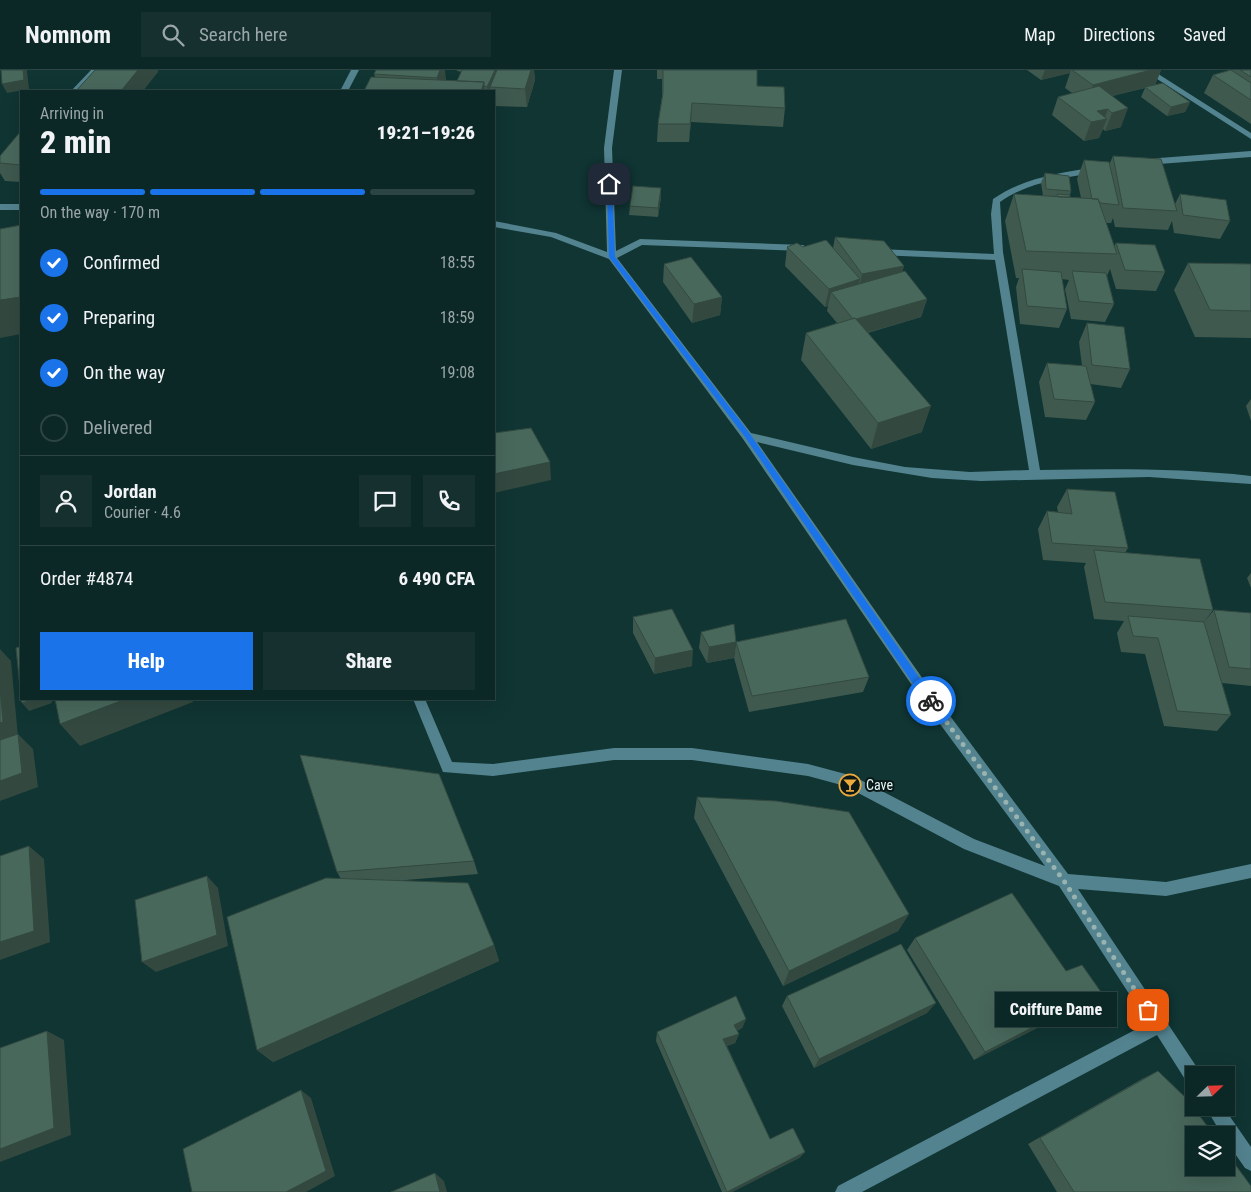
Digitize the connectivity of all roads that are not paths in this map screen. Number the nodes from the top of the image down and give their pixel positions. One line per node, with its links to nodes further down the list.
1 (95, 70): 5 (street)
2 (355, 70): 6 (street)
3 (618, 70): 16 (street)
4 (1147, 70): 7 (street)
5 (76, 90)
6 (345, 90)
7 (1251, 137)
8 (1251, 154): 9 (street)
9 (1135, 163)
10 (1109, 168): 17 (street)
11 (20, 207): 12 (street)
12 (0, 208)
13 (495, 224): 16 (street)
14 (809, 249): 16 (street)
15 (869, 251): 17 (street)
16 (612, 257): 18 (street)
17 (998, 257): 19 (street)
18 (747, 436): 19 (street); 23 (street)
19 (1036, 474): 20 (street)
20 (1251, 480)
21 (419, 700): 23 (street)
22 (1251, 872): 23 (street)
23 (1064, 881): 24 (street)
24 (1158, 1026): 25 (street); 28 (street)
25 (1186, 1066)
26 (1219, 1116): 27 (street)
27 (1251, 1162)
28 (844, 1192)

